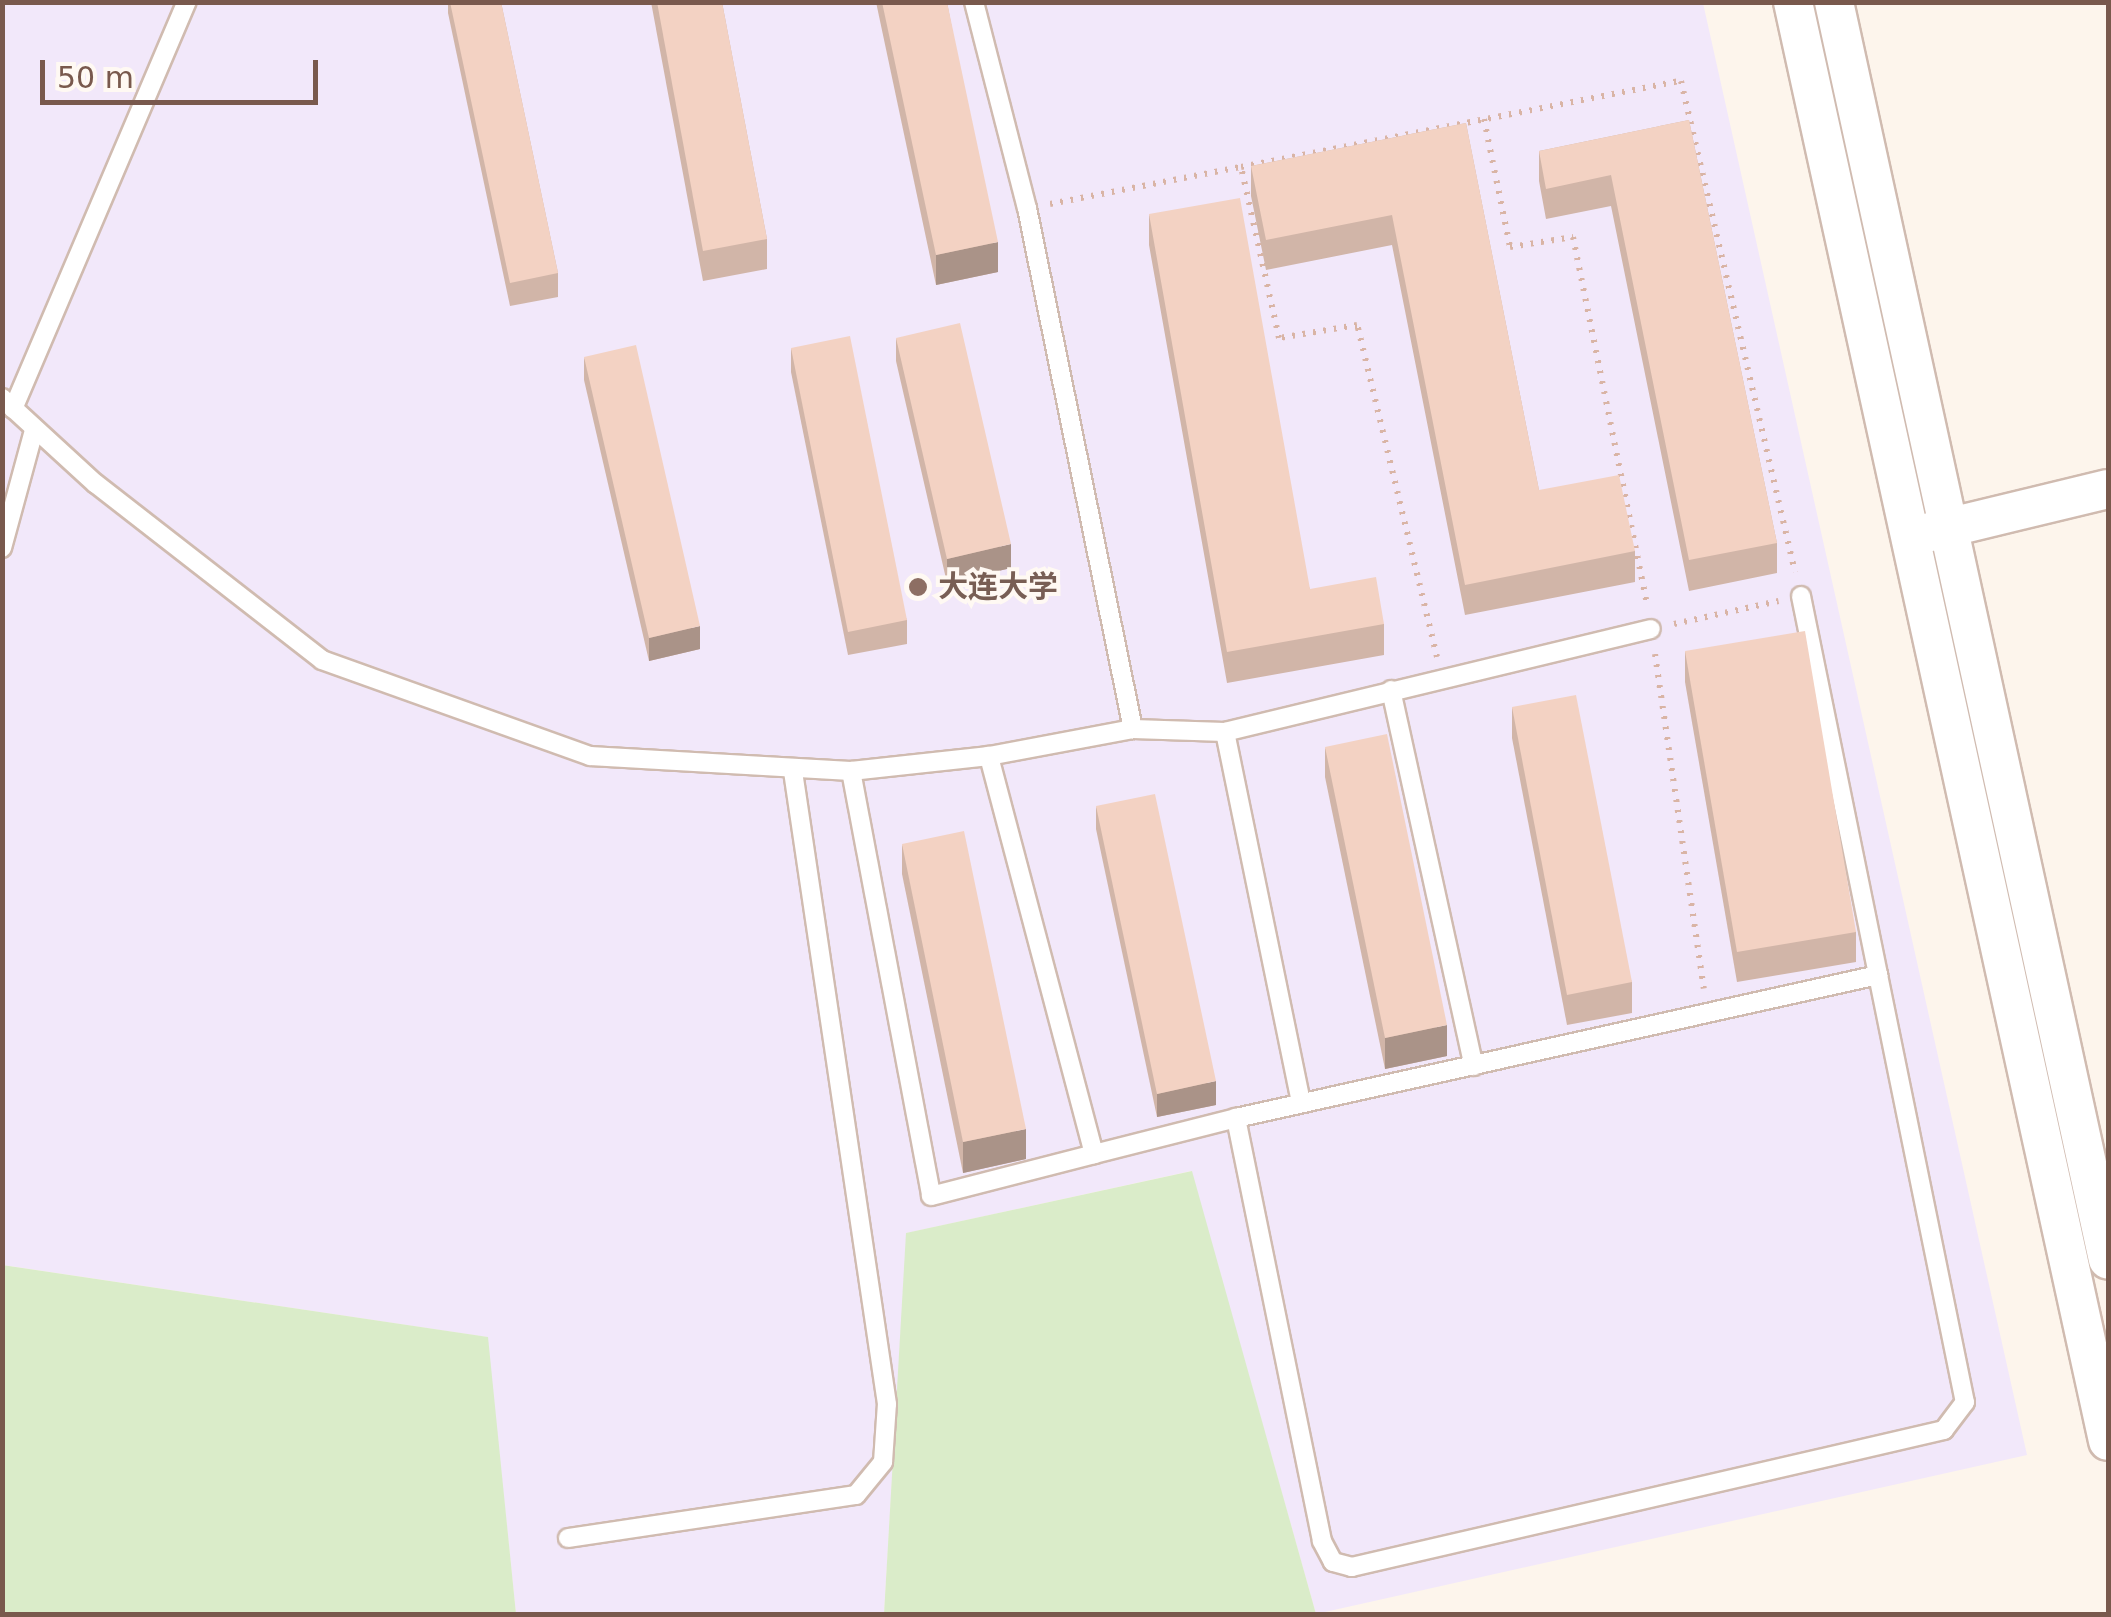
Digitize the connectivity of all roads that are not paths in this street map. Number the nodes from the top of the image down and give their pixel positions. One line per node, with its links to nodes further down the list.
1 (187, 2): 5 (lane)
2 (974, 2): 14 (lane)
3 (1793, 2): 9 (street)
4 (1834, 2): 8 (street)
5 (8, 404): 6 (lane)
6 (34, 430): 10 (lane); 17 (lane)
7 (2108, 489): 8 (street)
8 (1948, 527): 9 (street); 25 (street)
9 (1911, 537): 24 (street)
10 (2, 548)
11 (1801, 596): 19 (lane)
12 (1651, 628): 13 (lane)
13 (1391, 690): 15 (lane); 20 (lane)
14 (1134, 730): 15 (lane); 16 (lane)
15 (1225, 732): 21 (lane)
16 (989, 756): 18 (lane); 23 (lane)
17 (793, 771): 18 (lane); 27 (lane)
18 (851, 771): 23 (lane)
19 (1878, 975): 20 (lane); 22 (lane)
20 (1474, 1066): 21 (lane)
21 (1301, 1102): 22 (lane)
22 (1236, 1118): 23 (lane)
23 (1094, 1154)
24 (2069, 1259): 25 (lane); 26 (street)
25 (2108, 1261)
26 (2108, 1441)
27 (568, 1538)

